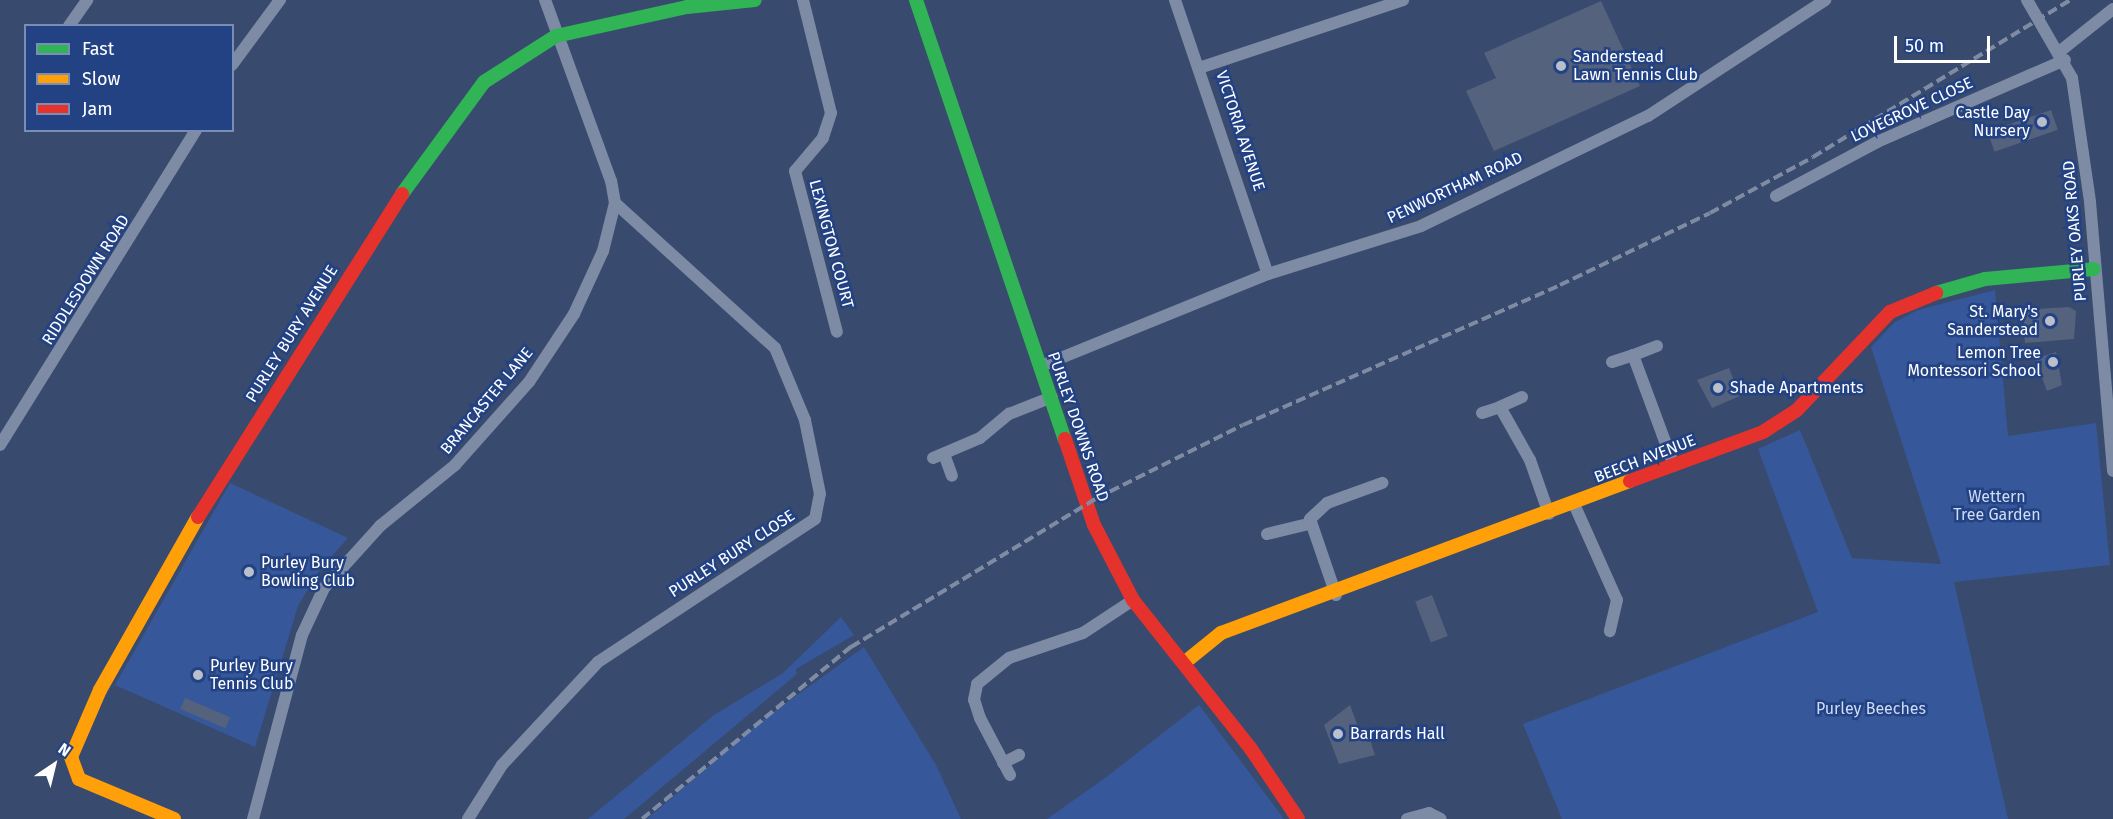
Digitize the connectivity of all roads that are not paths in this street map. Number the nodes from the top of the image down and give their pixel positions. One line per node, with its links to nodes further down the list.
1 (87, 0): 12 (street)
2 (280, 0): 15 (street)
3 (545, 0): 13 (street)
4 (755, 0): 13 (street, PURLEY BURY AVENUE)
5 (803, 0): 22 (street, LEXINGTON COURT)
6 (916, 0): 26 (street, PURLEY DOWNS ROAD)
7 (1175, 0): 16 (street, VICTORIA AVENUE)
8 (1403, 0): 16 (street)
9 (1825, 0): 21 (street, PENWORTHAM ROAD)
10 (2027, 0): 14 (street, PURLEY OAKS ROAD)
11 (2113, 9): 14 (street, LOVEGROVE CLOSE)
12 (70, 24)
13 (556, 36): 19 (street); 47 (street, PURLEY BURY AVENUE)
14 (2062, 56): 18 (street, LOVEGROVE CLOSE); 20 (street, PURLEY OAKS ROAD)
15 (234, 62)
16 (1202, 67): 21 (street, VICTORIA AVENUE)
17 (195, 132): 31 (street, RIDDLESDOWN ROAD)
18 (1776, 196)
19 (615, 203): 48 (street, BRANCASTER LANE); 49 (street, PURLEY BURY CLOSE)
20 (2094, 269): 32 (street, BEECH AVENUE); 33 (street, PURLEY OAKS ROAD)
21 (1268, 274): 26 (street, PENWORTHAM ROAD)
22 (837, 332)
23 (1657, 346): 24 (street)
24 (1634, 355): 25 (street); 32 (street)
25 (1612, 362)
26 (1041, 366): 27 (street, PURLEY DOWNS ROAD)
27 (1053, 397): 34 (street); 41 (street, PURLEY DOWNS ROAD)
28 (1522, 397): 29 (street)
29 (1500, 407): 30 (street); 37 (street)
30 (1482, 413)
31 (0, 445)
32 (1674, 466): 36 (street, BEECH AVENUE)
33 (2113, 471)
34 (952, 476)
35 (1382, 483): 38 (street)
36 (1574, 504): 37 (street, BEECH AVENUE); 42 (street)
37 (1549, 514): 40 (street, BEECH AVENUE)
38 (1308, 524): 39 (street); 40 (street)
39 (1267, 534)
40 (1336, 595): 43 (street, BEECH AVENUE)
41 (1133, 600): 43 (street, PURLEY DOWNS ROAD); 45 (street)
42 (1610, 631)
43 (1184, 663): 50 (street, PURLEY DOWNS ROAD)
44 (1019, 755): 45 (street)
45 (1004, 763): 46 (street)
46 (1010, 775)
47 (174, 819)
48 (253, 819)
49 (468, 819)
50 (1298, 819)
51 (1407, 819): 52 (street)
52 (1441, 819)

